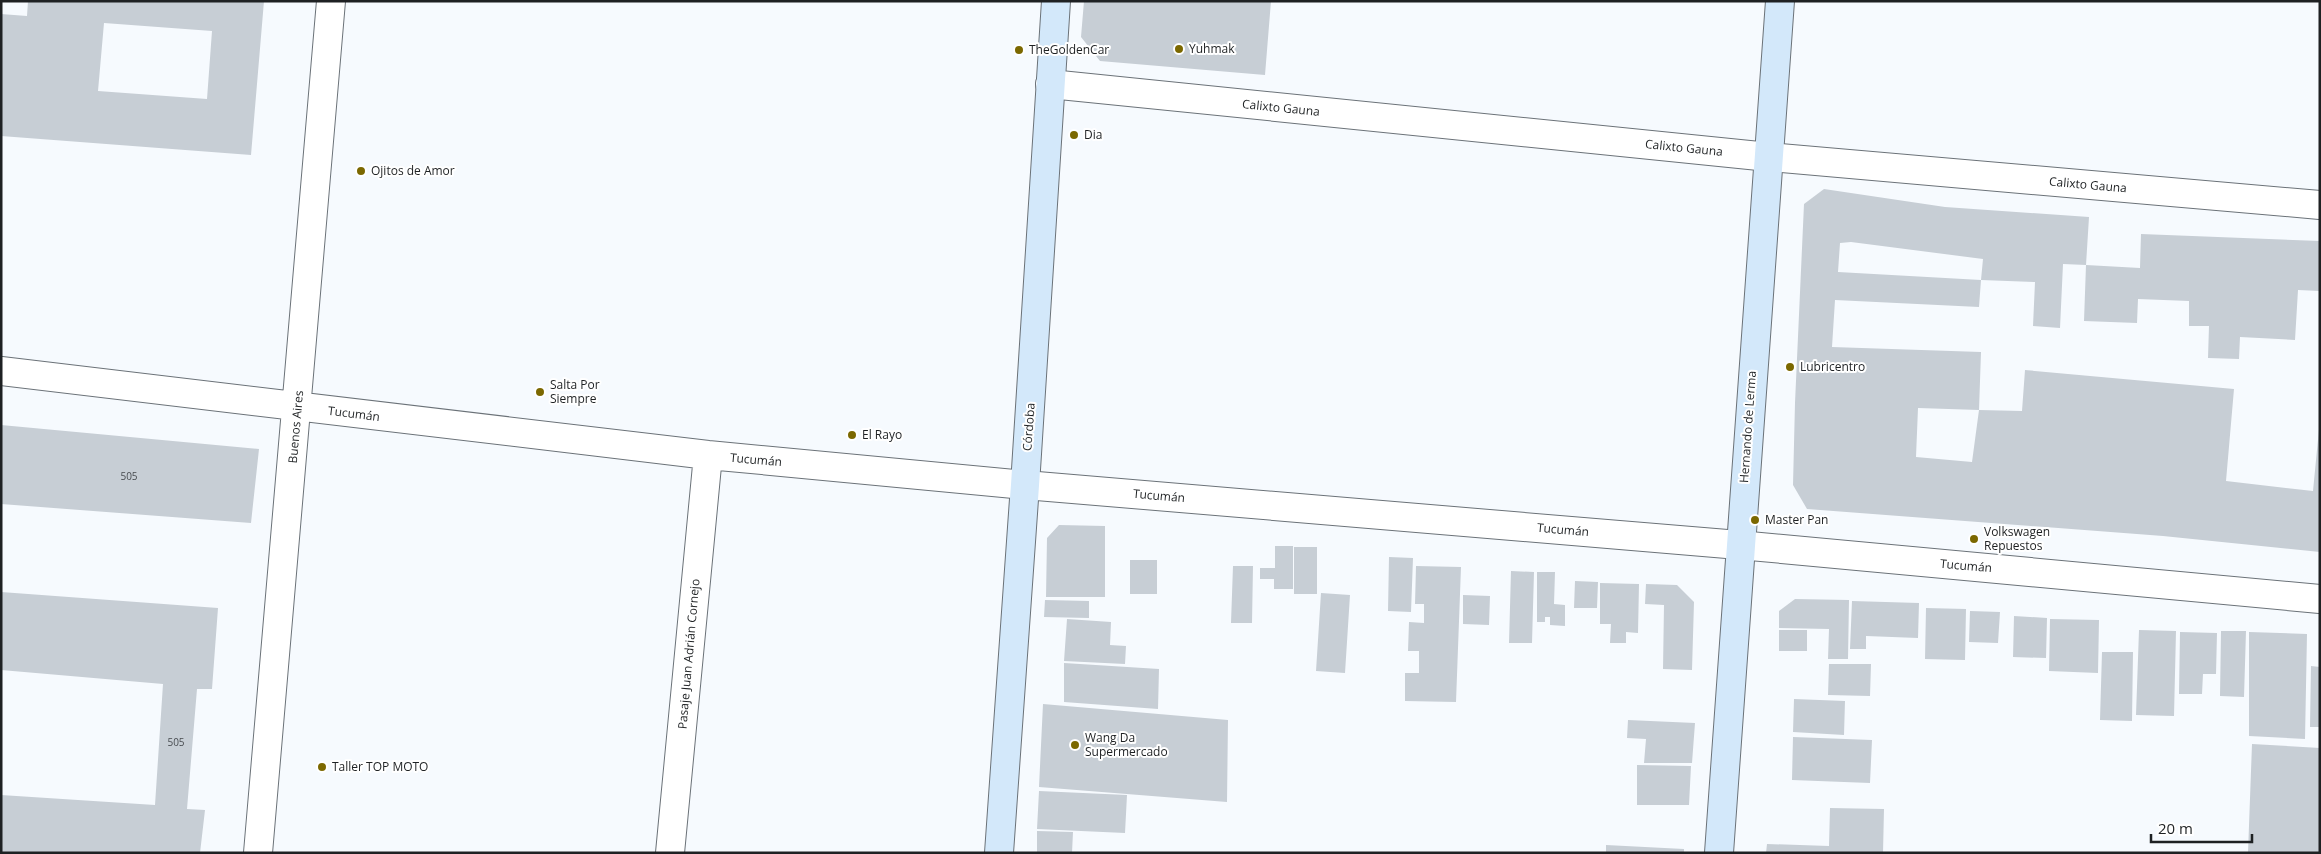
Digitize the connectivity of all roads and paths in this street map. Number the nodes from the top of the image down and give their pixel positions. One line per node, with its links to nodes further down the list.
1 (331, 1): 8 (street, Buenos Aires)
2 (1056, 1): 4 (main road, Córdoba)
3 (1780, 1): 5 (main road, Hernando de Lerma)
4 (1050, 84): 5 (street, Calixto Gauna); 10 (main road, Córdoba)
5 (1769, 156): 6 (street, Calixto Gauna); 11 (main road, Hernando de Lerma)
6 (2320, 205)
7 (1, 371): 8 (street, Tucumán)
8 (298, 407): 9 (street, Tucumán); 13 (street, Buenos Aires)
9 (708, 455): 10 (street, Tucumán); 14 (street, Pasaje Juan Adrián Cornejo)
10 (1025, 485): 11 (street, Tucumán); 15 (main road, Córdoba)
11 (1739, 544): 12 (street, Tucumán); 16 (main road, Hernando de Lerma)
12 (2320, 599)
13 (258, 853)
14 (670, 853)
15 (998, 853)
16 (1719, 853)

